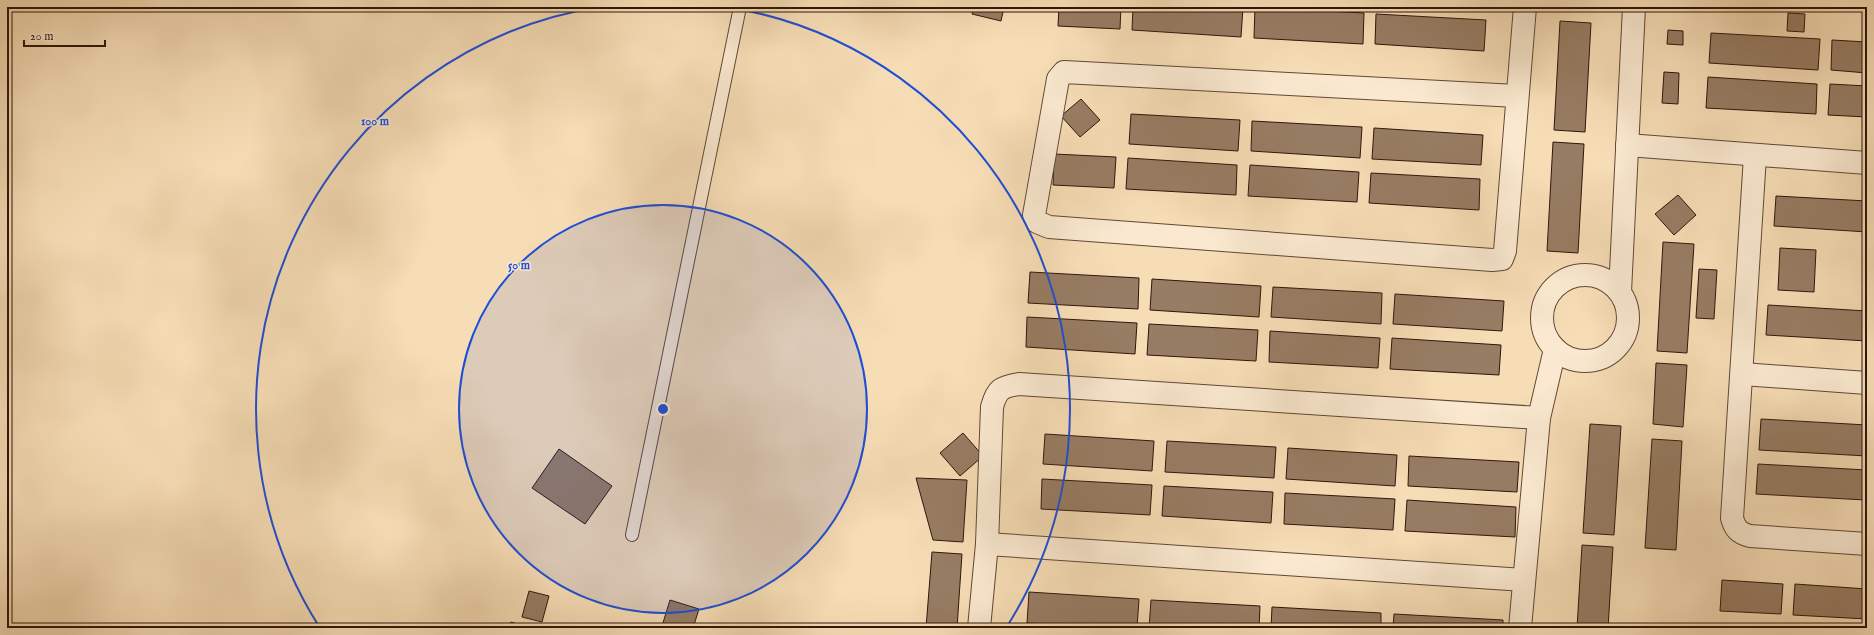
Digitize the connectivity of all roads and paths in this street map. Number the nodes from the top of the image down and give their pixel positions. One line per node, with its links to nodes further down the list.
1 (740, 7): 13 (lane)
2 (1525, 7): 4 (street)
3 (1634, 7): 5 (street)
4 (1517, 96): 4 (street)
5 (1627, 145): 6 (street); 8 (street)
6 (1755, 156): 7 (street); 10 (street)
7 (1867, 163)
8 (1620, 292): 9 (street); 9 (street)
9 (1555, 349): 12 (street)
10 (1742, 374): 11 (street); 15 (street)
11 (1867, 383)
12 (1539, 418): 14 (street); 16 (street)
13 (632, 535)
14 (987, 544): 16 (street); 17 (street)
15 (1867, 544)
16 (1524, 580): 18 (street)
17 (979, 628)
18 (1520, 628)

